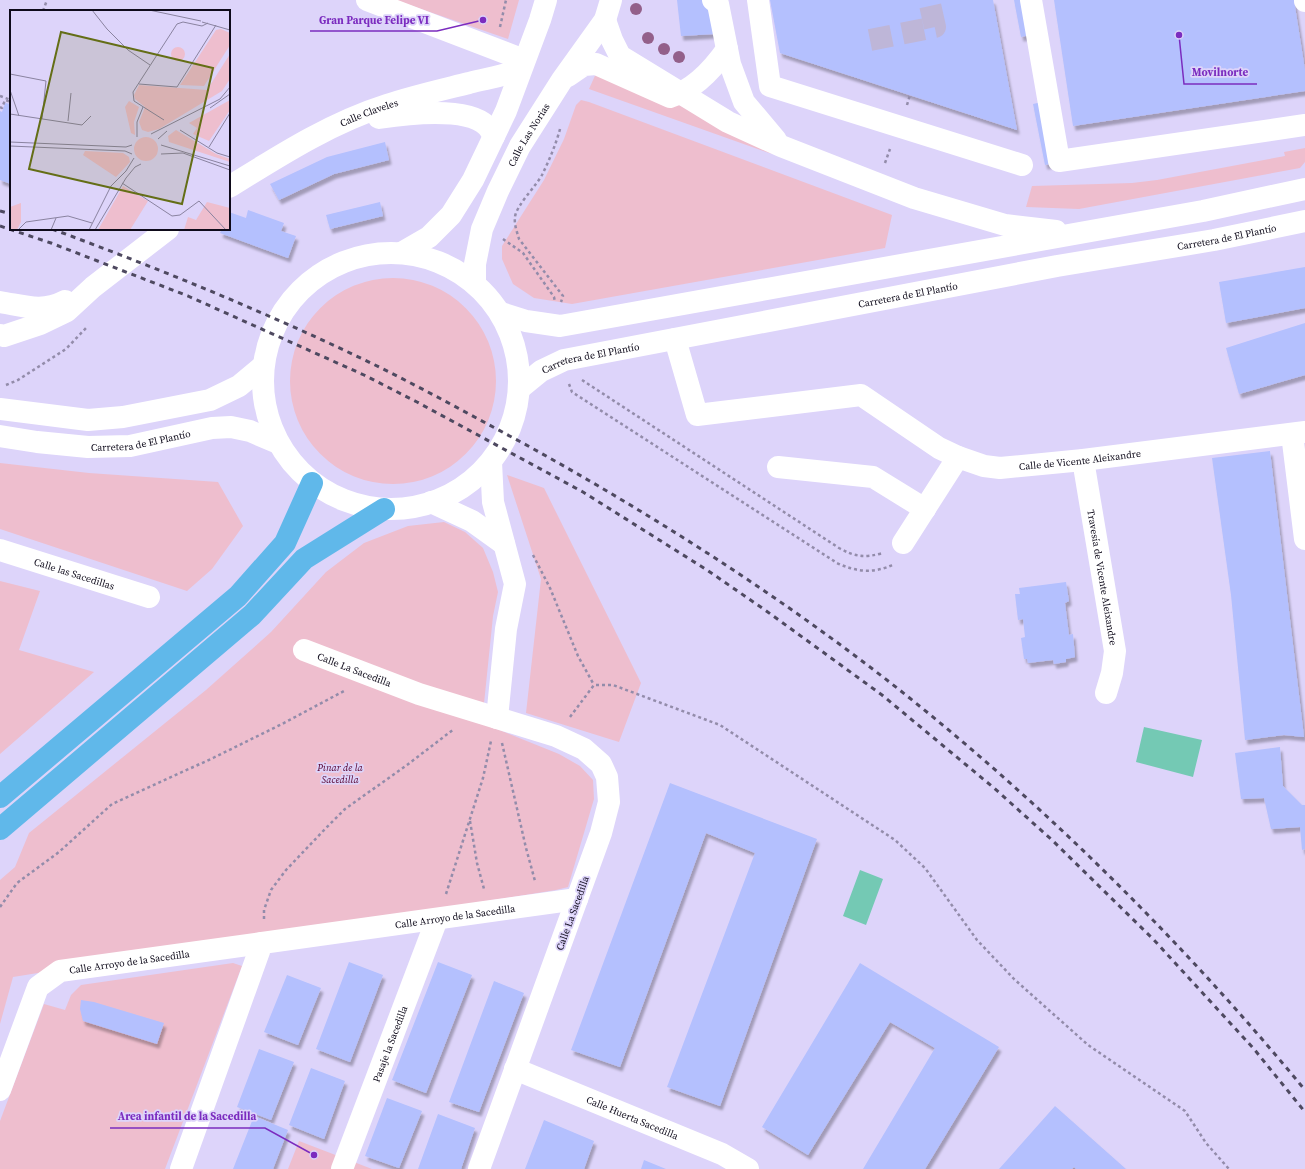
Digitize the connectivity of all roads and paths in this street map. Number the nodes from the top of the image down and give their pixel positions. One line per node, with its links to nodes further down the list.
1 (47, 0): 7 (path)
2 (367, 0): 10 (street)
3 (546, 0): 10 (street)
4 (758, 0): 22 (street)
5 (1031, 0): 18 (street)
6 (716, 1): 9 (street)
7 (43, 10)
8 (608, 10): 11 (street, Calle Las Norias); 12 (street)
9 (727, 49): 12 (street); 21 (street)
10 (523, 64): 19 (street, Calle Claveles); 20 (street)
11 (562, 80): 12 (street); 26 (street, Calle Las Norias)
12 (674, 89): 21 (street)
13 (0, 96): 14 (path)
14 (10, 101)
15 (10, 101): 16 (path)
16 (0, 107)
17 (562, 122): 34 (path)
18 (1305, 125)
19 (329, 130): 20 (street); 23 (street, Calle Claveles)
20 (494, 136): 29 (street)
21 (781, 146): 28 (street)
22 (1022, 165)
23 (230, 186)
24 (1305, 189): 28 (street)
25 (1305, 221): 37 (street, Carretera de El Plantío)
26 (482, 229): 30 (street, Calle Las Norias); 33 (path)
27 (167, 230): 31 (street)
28 (1079, 233): 35 (street)
29 (403, 252): 30 (street); 39 (street)
30 (475, 283): 35 (street)
31 (93, 287): 32 (street); 36 (street)
32 (0, 302)
33 (556, 303)
34 (560, 303)
35 (501, 313): 42 (street)
36 (0, 335)
37 (676, 339): 42 (street, Carretera de El Plantío); 47 (street, Calle de Vicente Aleixandre)
38 (66, 349): 41 (path)
39 (263, 366): 43 (street); 46 (street)
40 (580, 379): 56 (path)
41 (4, 386)
42 (519, 389): 49 (street)
43 (0, 409)
44 (1298, 433): 48 (street, Calle de Vicente Aleixandre); 55 (street)
45 (0, 436): 46 (street, Carretera de El Plantío)
46 (278, 443): 51 (street)
47 (958, 457): 48 (street, Calle de Vicente Aleixandre); 54 (street)
48 (1083, 460): 64 (street, Travesía de Vicente Aleixandre)
49 (491, 462): 52 (street); 57 (street)
50 (778, 467): 54 (street)
51 (312, 482): 53 (street); 68 (highway)
52 (431, 502): 53 (street); 57 (street)
53 (384, 509): 70 (highway)
54 (925, 509): 56 (street)
55 (1305, 539)
56 (903, 543)
57 (504, 544): 66 (street)
58 (0, 550): 60 (street, Calle las Sacedillas)
59 (533, 554): 63 (path)
60 (149, 597)
61 (304, 650): 62 (street, Calle La Sacedilla)
62 (370, 675): 65 (street, Calle La Sacedilla); 73 (path)
63 (594, 685): 67 (path); 83 (path)
64 (1106, 694)
65 (475, 711): 66 (street, Calle La Sacedilla); 76 (path)
66 (497, 718): 67 (street, Calle La Sacedilla); 69 (path); 72 (path)
67 (556, 736): 71 (street, Calle La Sacedilla)
68 (0, 797)
69 (470, 821): 74 (path); 75 (path)
70 (0, 829)
71 (577, 899): 72 (street, Calle Arroyo de la Sacedilla); 77 (street, Calle La Sacedilla)
72 (541, 904): 74 (street, Calle Arroyo de la Sacedilla)
73 (0, 907)
74 (489, 912): 75 (street, Calle Arroyo de la Sacedilla)
75 (437, 919): 76 (street, Calle Arroyo de la Sacedilla); 80 (street, Pasaje la Sacedilla)
76 (262, 943): 78 (street, Calle Arroyo de la Sacedilla); 79 (street)
77 (515, 1069): 81 (street, Calle La Sacedilla); 82 (street, Calle Huerta Sacedilla)
78 (0, 1090)
79 (181, 1169)
80 (342, 1169)
81 (479, 1169)
82 (748, 1169)
83 (1229, 1169)

